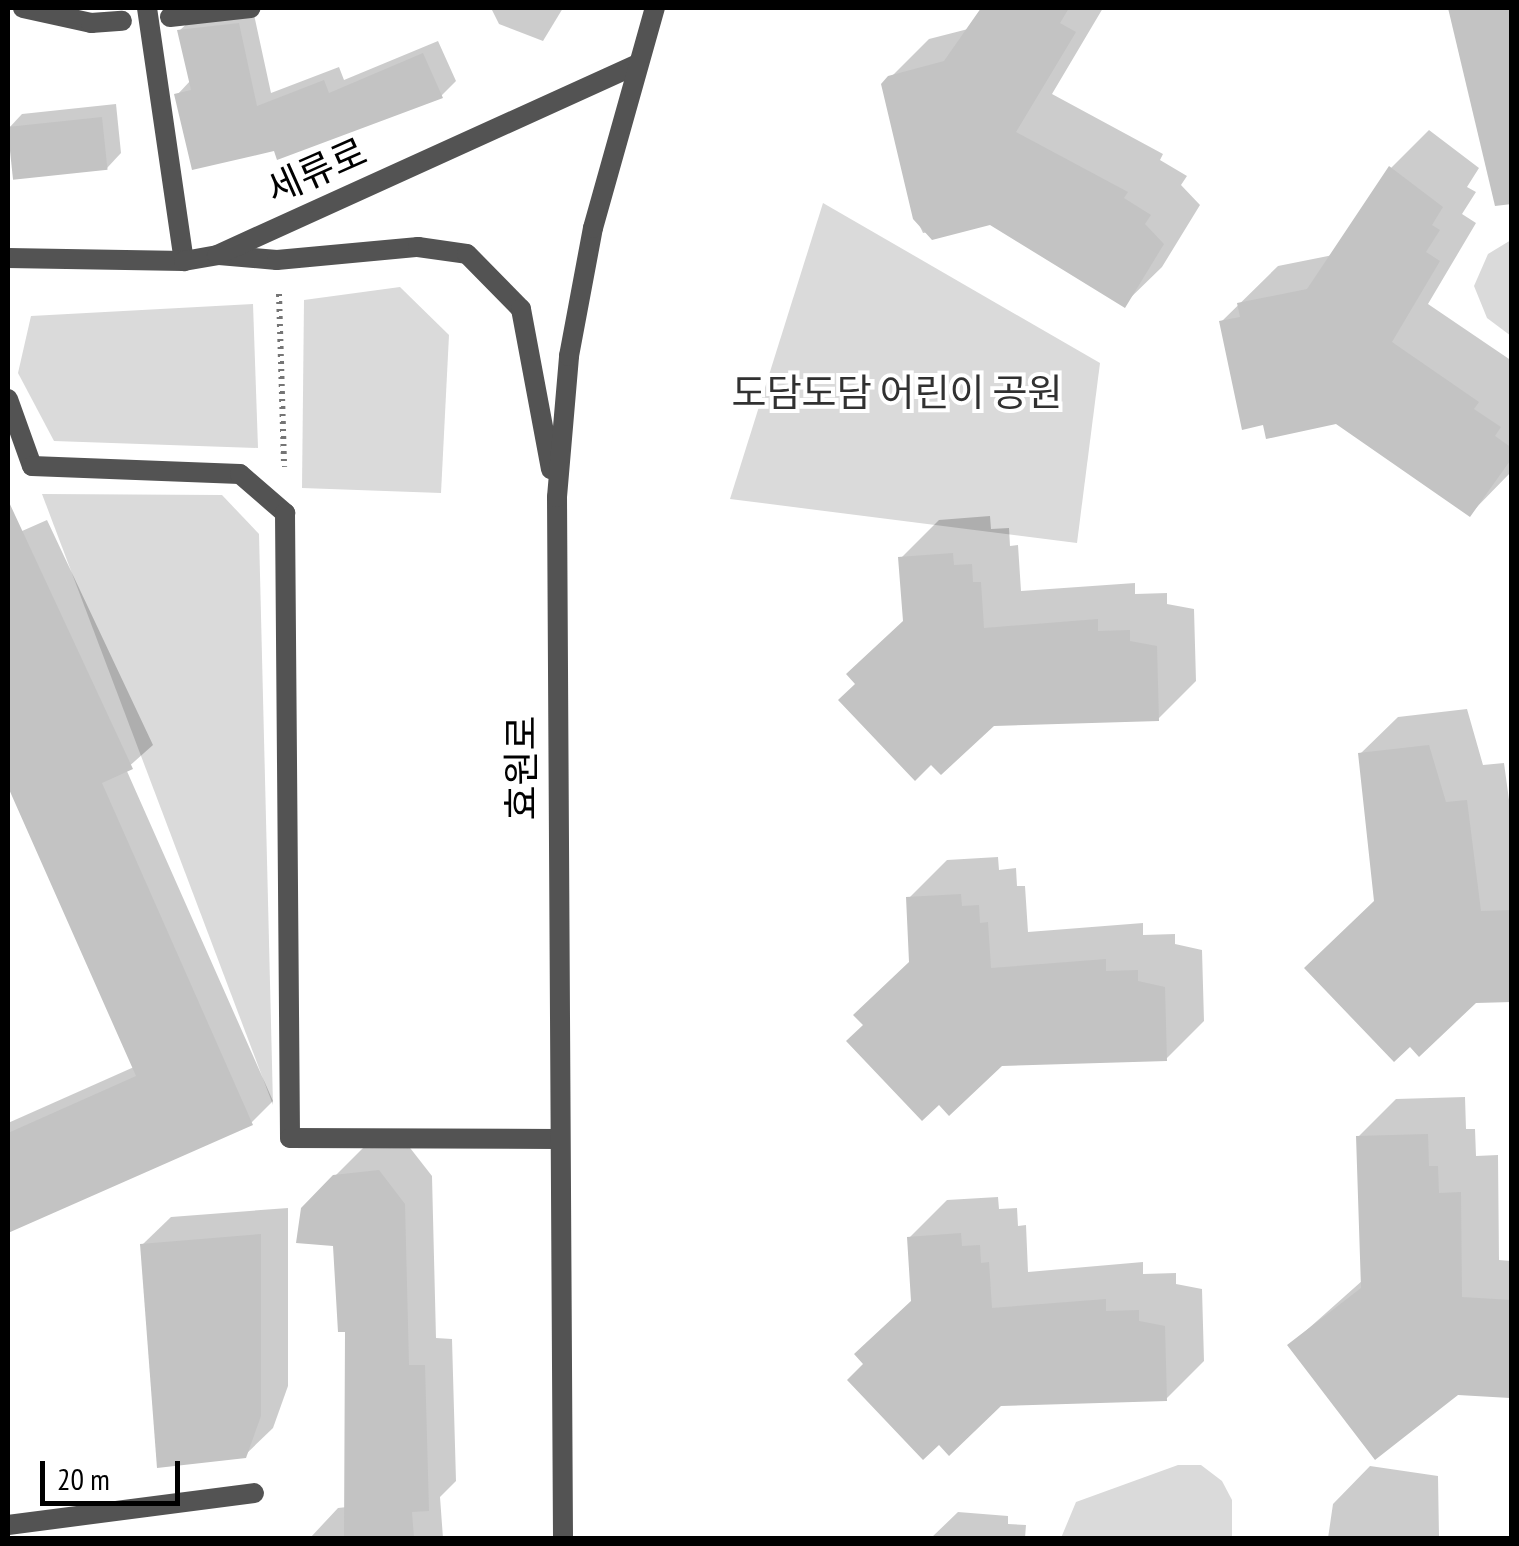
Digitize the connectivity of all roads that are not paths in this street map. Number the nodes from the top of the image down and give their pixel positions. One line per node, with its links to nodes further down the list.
1 (24, 8): 6 (street)
2 (147, 8): 10 (street)
3 (251, 8): 5 (street)
4 (655, 8): 7 (street, 효원로)
5 (170, 17)
6 (122, 20)
7 (636, 65): 8 (street, 세류로); 12 (street, 효원로)
8 (217, 255): 10 (street, 세류로); 12 (street)
9 (8, 258): 10 (street, 세류로)
10 (184, 261)
11 (8, 399): 13 (street)
12 (557, 497): 13 (street, 효원로)
13 (558, 1139): 16 (street, 효원로)
14 (254, 1493): 15 (street)
15 (8, 1524)
16 (563, 1538)

